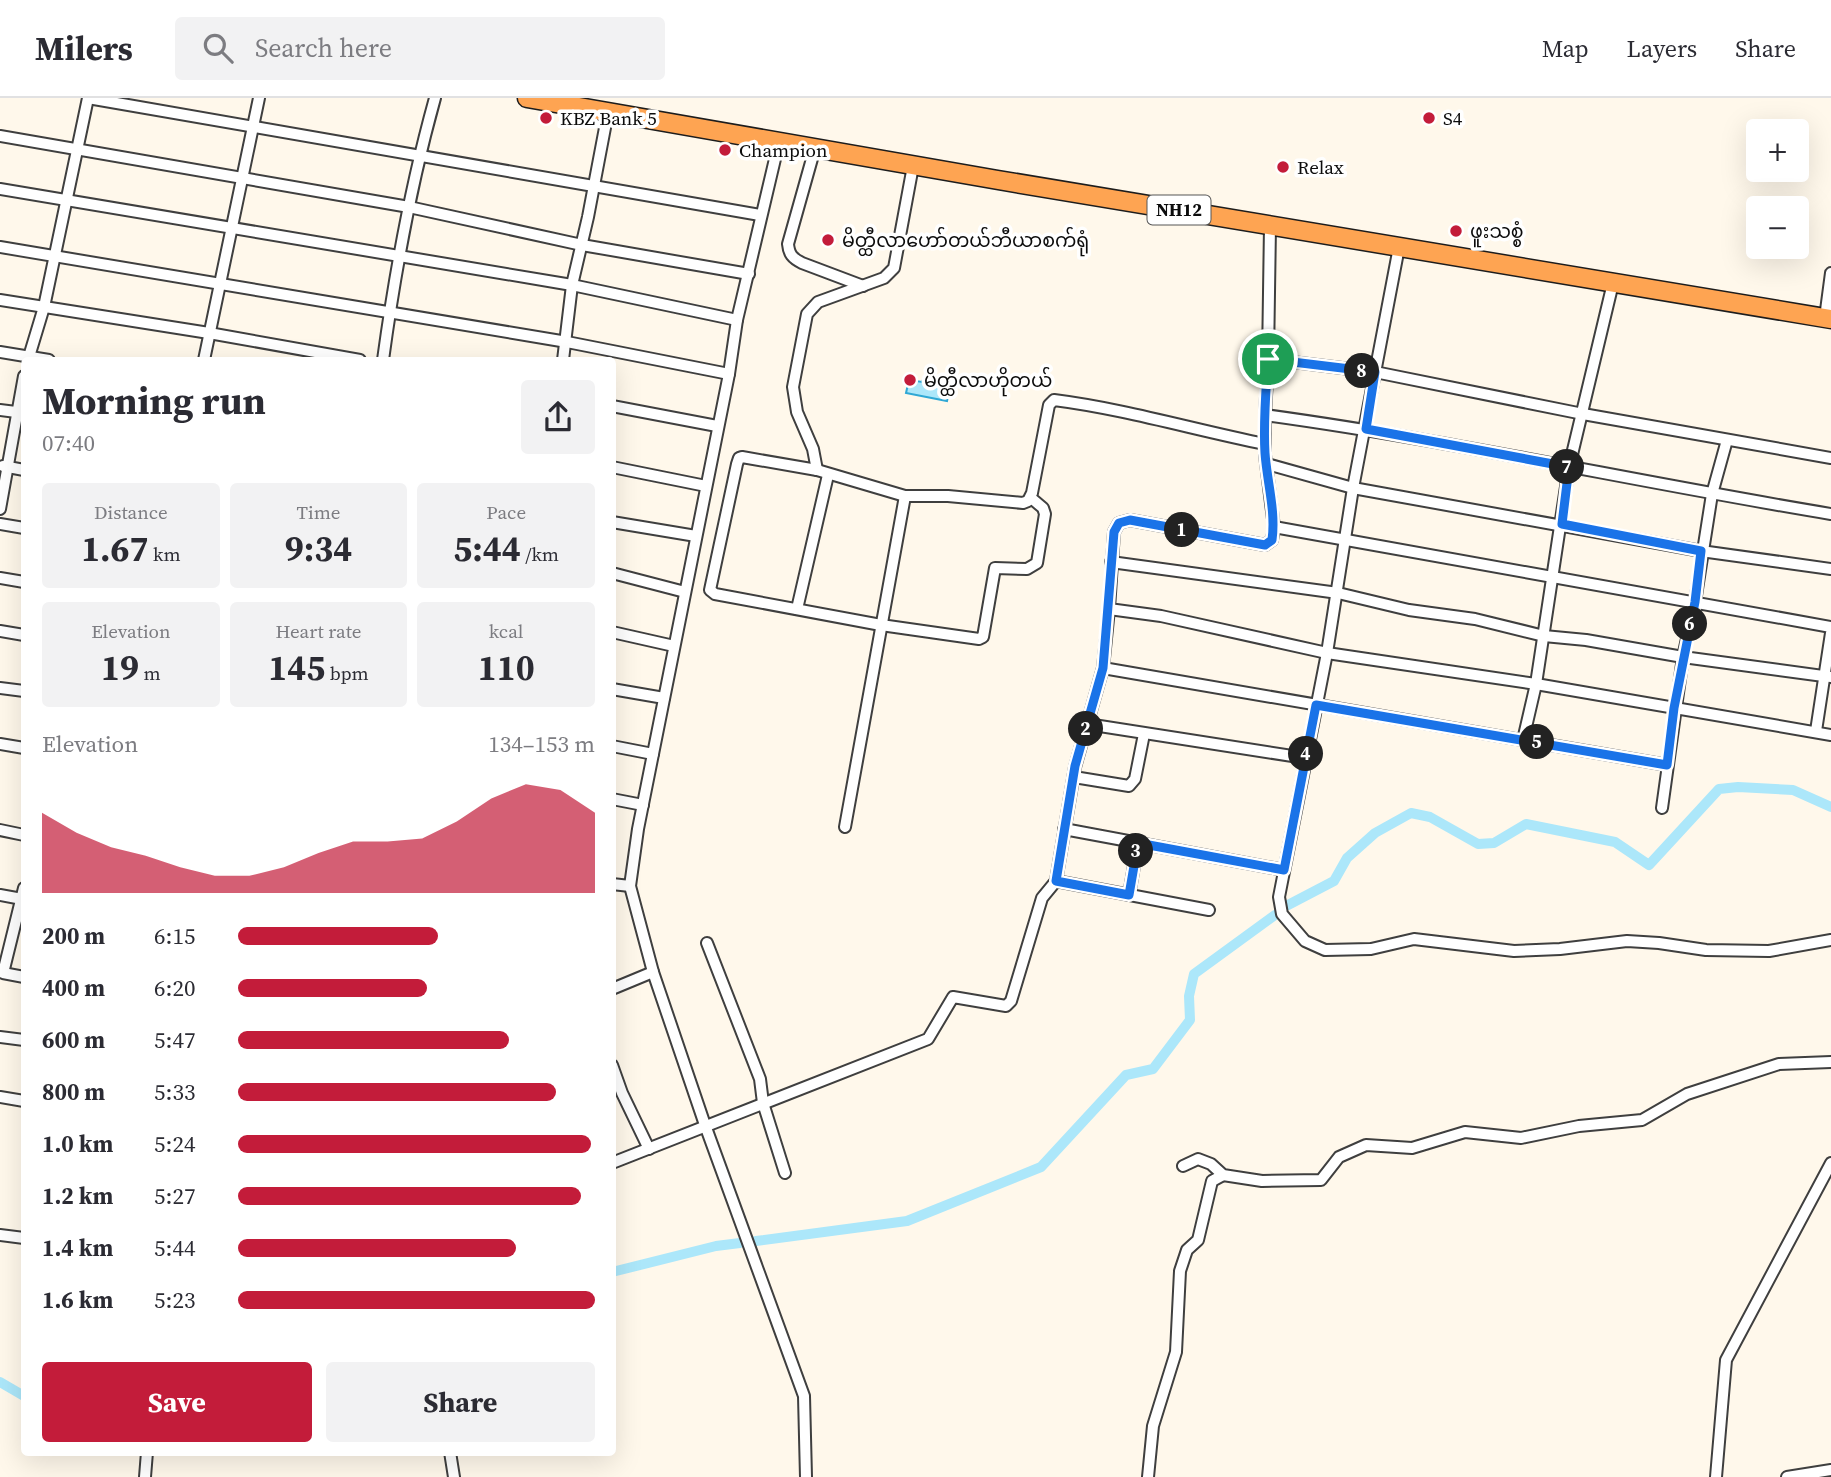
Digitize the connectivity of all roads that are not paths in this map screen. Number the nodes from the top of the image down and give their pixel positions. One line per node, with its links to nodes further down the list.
1 (88, 98): 6 (street); 10 (street)
2 (259, 98): 6 (street)
3 (435, 98): 11 (street)
4 (527, 98): 5 (highway, NH12)
5 (608, 112): 8 (highway, NH12); 14 (street)
6 (252, 126): 11 (street); 13 (street)
7 (0, 136): 10 (street)
8 (779, 142): 9 (highway, NH12); 18 (street)
9 (815, 148): 12 (highway, NH12); 31 (street)
10 (76, 150): 13 (street); 16 (street)
11 (418, 156): 14 (street); 17 (street)
12 (913, 166): 19 (highway, NH12); 31 (street)
13 (243, 178): 17 (street); 20 (street)
14 (594, 186): 18 (street); 21 (street)
15 (0, 190): 16 (street)
16 (66, 202): 20 (street); 25 (street)
17 (409, 207): 21 (street); 24 (street)
18 (760, 215): 27 (street)
19 (1270, 226): 23 (highway, NH12); 46 (street)
20 (230, 228): 24 (street); 28 (street)
21 (583, 245): 27 (street); 30 (street)
22 (0, 247): 25 (street)
23 (1399, 247): 29 (highway, NH12); 47 (street)
24 (399, 254): 30 (street); 34 (street)
25 (54, 256): 28 (street); 33 (street)
26 (1831, 273): 35 (street)
27 (749, 274): 36 (street)
28 (221, 283): 34 (street); 37 (street)
29 (1614, 283): 35 (highway, NH12); 52 (street)
30 (572, 285): 36 (street); 38 (street)
31 (863, 286): 63 (street)
32 (0, 300): 33 (street)
33 (44, 307): 37 (street); 41 (street)
34 (389, 312): 38 (street); 44 (street)
35 (1828, 319)
36 (737, 320): 48 (street)
37 (209, 333): 42 (street); 43 (street)
38 (566, 342): 45 (street); 48 (street)
39 (0, 352): 40 (street)
40 (21, 357)
41 (29, 357)
42 (205, 357)
43 (343, 357)
44 (383, 357)
45 (564, 357)
46 (1268, 359): 47 (street); 53 (street)
47 (1375, 372): 52 (street); 55 (street)
48 (729, 374): 54 (street)
49 (616, 407): 54 (street)
50 (0, 410): 51 (street)
51 (21, 413): 60 (street)
52 (1583, 414): 56 (street); 61 (street)
53 (1265, 415): 55 (street); 57 (street)
54 (717, 426): 64 (street)
55 (1366, 429): 61 (street); 65 (street)
56 (1727, 440): 58 (street); 66 (street)
57 (1265, 444): 59 (street); 68 (street)
58 (1831, 458)
59 (1267, 464): 65 (street); 74 (street)
60 (4, 466): 69 (street)
61 (1569, 467): 66 (street); 73 (street)
62 (616, 468): 64 (street)
63 (822, 472): 67 (street); 88 (street); 88 (street)
64 (706, 486): 76 (street)
65 (1353, 488): 73 (street); 77 (street)
66 (1712, 494): 70 (street); 78 (street)
67 (905, 496): 68 (street); 90 (street)
68 (1030, 497): 90 (street)
69 (0, 509)
70 (1831, 514)
71 (616, 523): 76 (street)
72 (0, 524): 75 (street)
73 (1562, 524): 78 (street); 82 (street)
74 (1274, 527): 77 (street); 79 (street)
75 (21, 528)
76 (696, 536): 85 (street)
77 (1345, 541): 82 (street); 86 (street)
78 (1701, 551): 80 (street); 87 (street)
79 (1111, 562): 86 (street); 89 (street)
80 (1831, 569)
81 (616, 574): 85 (street)
82 (1554, 576): 87 (street); 96 (street)
83 (0, 578): 84 (street)
84 (21, 582)
85 (685, 592): 97 (street)
86 (1338, 593): 96 (street); 98 (street)
87 (1695, 602): 91 (street); 99 (street)
88 (797, 609): 90 (street)
89 (1109, 609): 98 (street); 100 (street)
90 (881, 625): 124 (street)
91 (1831, 627)
92 (0, 631): 95 (street)
93 (616, 633): 97 (street)
94 (1831, 633): 101 (street)
95 (21, 634)
96 (1544, 636): 99 (street); 102 (street)
97 (674, 646): 106 (street)
98 (1327, 653): 102 (street); 107 (street)
99 (1683, 657): 101 (street); 108 (street)
100 (1103, 668): 107 (street); 109 (street)
101 (1828, 676): 110 (street)
102 (1536, 684): 108 (street); 113 (street)
103 (0, 688): 105 (street)
104 (616, 690): 106 (street)
105 (21, 691)
106 (664, 698): 117 (street)
107 (1316, 705): 113 (street); 118 (street)
108 (1674, 708): 110 (street); 119 (street)
109 (1087, 724): 111 (street); 120 (street)
110 (1816, 731): 112 (street)
111 (1144, 734): 118 (street); 120 (street)
112 (1831, 735)
113 (1523, 740): 119 (street)
114 (0, 744): 116 (street)
115 (616, 747): 117 (street)
116 (21, 748)
117 (653, 754): 122 (street)
118 (1305, 758): 129 (street)
119 (1667, 765): 123 (street)
120 (1073, 777): 125 (street)
121 (616, 800): 122 (street)
122 (643, 805): 132 (street)
123 (1662, 808)
124 (845, 827)
125 (1064, 829): 128 (street); 130 (street)
126 (0, 830): 127 (street)
127 (21, 834)
128 (1138, 843): 129 (street); 135 (street)
129 (1284, 870): 138 (street)
130 (1056, 881): 135 (street); 149 (street)
131 (616, 884): 132 (street)
132 (630, 886): 140 (street)
133 (21, 893): 134 (street)
134 (0, 895)
135 (1129, 895): 137 (street)
136 (21, 901): 141 (street)
137 (1209, 910)
138 (1831, 940)
139 (707, 943): 149 (street)
140 (653, 972): 142 (street); 150 (street)
141 (21, 976)
142 (616, 987)
143 (0, 1037): 144 (street)
144 (21, 1040)
145 (1831, 1062): 156 (street)
146 (617, 1095): 151 (street)
147 (0, 1097): 148 (street)
148 (21, 1100)
149 (763, 1103): 150 (street); 155 (street)
150 (705, 1125): 151 (street); 164 (street)
151 (649, 1149): 152 (street)
152 (616, 1161)
153 (1831, 1163): 166 (street)
154 (1183, 1166): 156 (street)
155 (785, 1173)
156 (1223, 1175): 165 (street)
157 (0, 1235): 158 (street)
158 (21, 1238)
159 (147, 1456): 162 (street)
160 (451, 1456): 163 (street)
161 (1831, 1469): 167 (street)
162 (145, 1477)
163 (454, 1477)
164 (806, 1477)
165 (1148, 1477)
166 (1716, 1477)
167 (1787, 1477)

